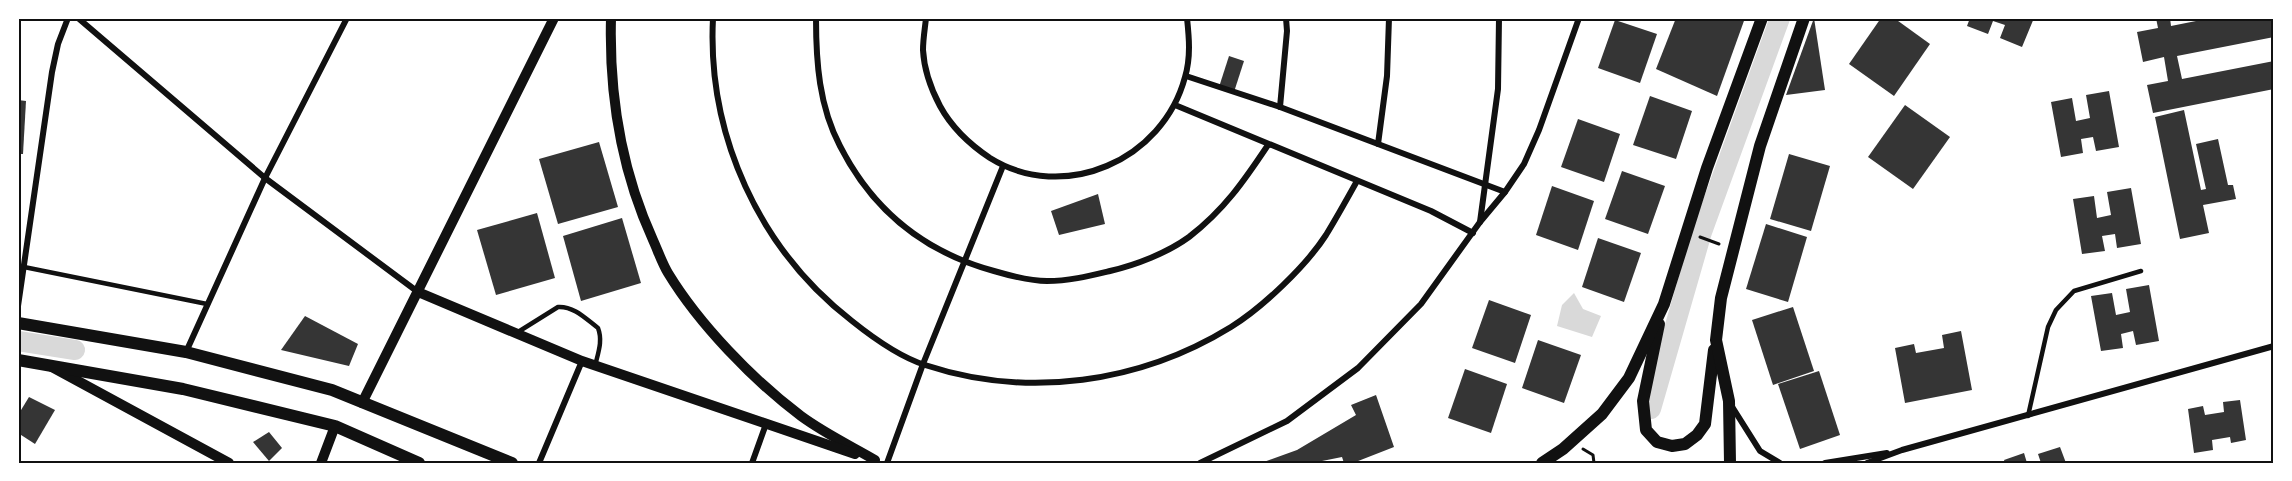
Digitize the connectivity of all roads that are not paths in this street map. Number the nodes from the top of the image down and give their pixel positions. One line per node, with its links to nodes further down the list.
1 (68, 18): 29 (street)
2 (78, 18): 22 (street)
3 (347, 18): 22 (street)
4 (554, 18): 31 (street)
5 (611, 18): 51 (street)
6 (713, 18): 42 (street)
7 (816, 18): 28 (street)
8 (926, 18): 21 (street)
9 (1187, 18): 16 (street)
10 (1286, 18): 18 (street)
11 (1389, 18): 19 (street)
12 (1499, 18): 24 (street)
13 (1579, 18): 25 (street)
14 (1762, 18): 33 (main road)
15 (1804, 18): 37 (main road)
16 (1186, 76): 17 (street); 18 (street)
17 (1174, 105): 20 (street); 21 (street)
18 (1280, 107): 19 (street)
19 (1378, 144): 24 (street)
20 (1269, 145): 23 (street); 28 (street)
21 (1003, 166): 28 (street)
22 (265, 178): 31 (street); 32 (street)
23 (1357, 181): 27 (street); 42 (street)
24 (1485, 184): 25 (street); 26 (street)
25 (1506, 192): 26 (street)
26 (1480, 222): 27 (street)
27 (1473, 233): 58 (street)
28 (964, 263): 42 (street)
29 (24, 267): 32 (lane); 34 (street)
30 (2141, 271): 47 (lane)
31 (418, 292): 36 (street); 46 (street)
32 (207, 304): 39 (street)
33 (1664, 304): 37 (main road); 59 (main road)
34 (18, 306)
35 (18, 323): 39 (main road)
36 (514, 334): 41 (street); 44 (lane)
37 (1716, 340): 45 (main road)
38 (2274, 346): 47 (street)
39 (186, 352): 46 (main road)
40 (18, 360): 43 (main road)
41 (582, 361): 44 (street); 56 (street)
42 (923, 364): 51 (street)
43 (49, 366): 49 (main road); 52 (street)
44 (595, 366): 48 (street)
45 (1729, 401): 60 (main road); 61 (street)
46 (362, 403): 55 (main road)
47 (2028, 416): 50 (street)
48 (766, 424): 51 (street); 57 (street)
49 (334, 426): 53 (street); 54 (main road)
50 (1902, 450): 62 (street); 63 (street)
51 (882, 462)
52 (229, 463)
53 (321, 463)
54 (419, 463)
55 (512, 463)
56 (539, 463)
57 (752, 463)
58 (1200, 463)
59 (1542, 463)
60 (1730, 463)
61 (1779, 463)
62 (1825, 463)
63 (1867, 463)

